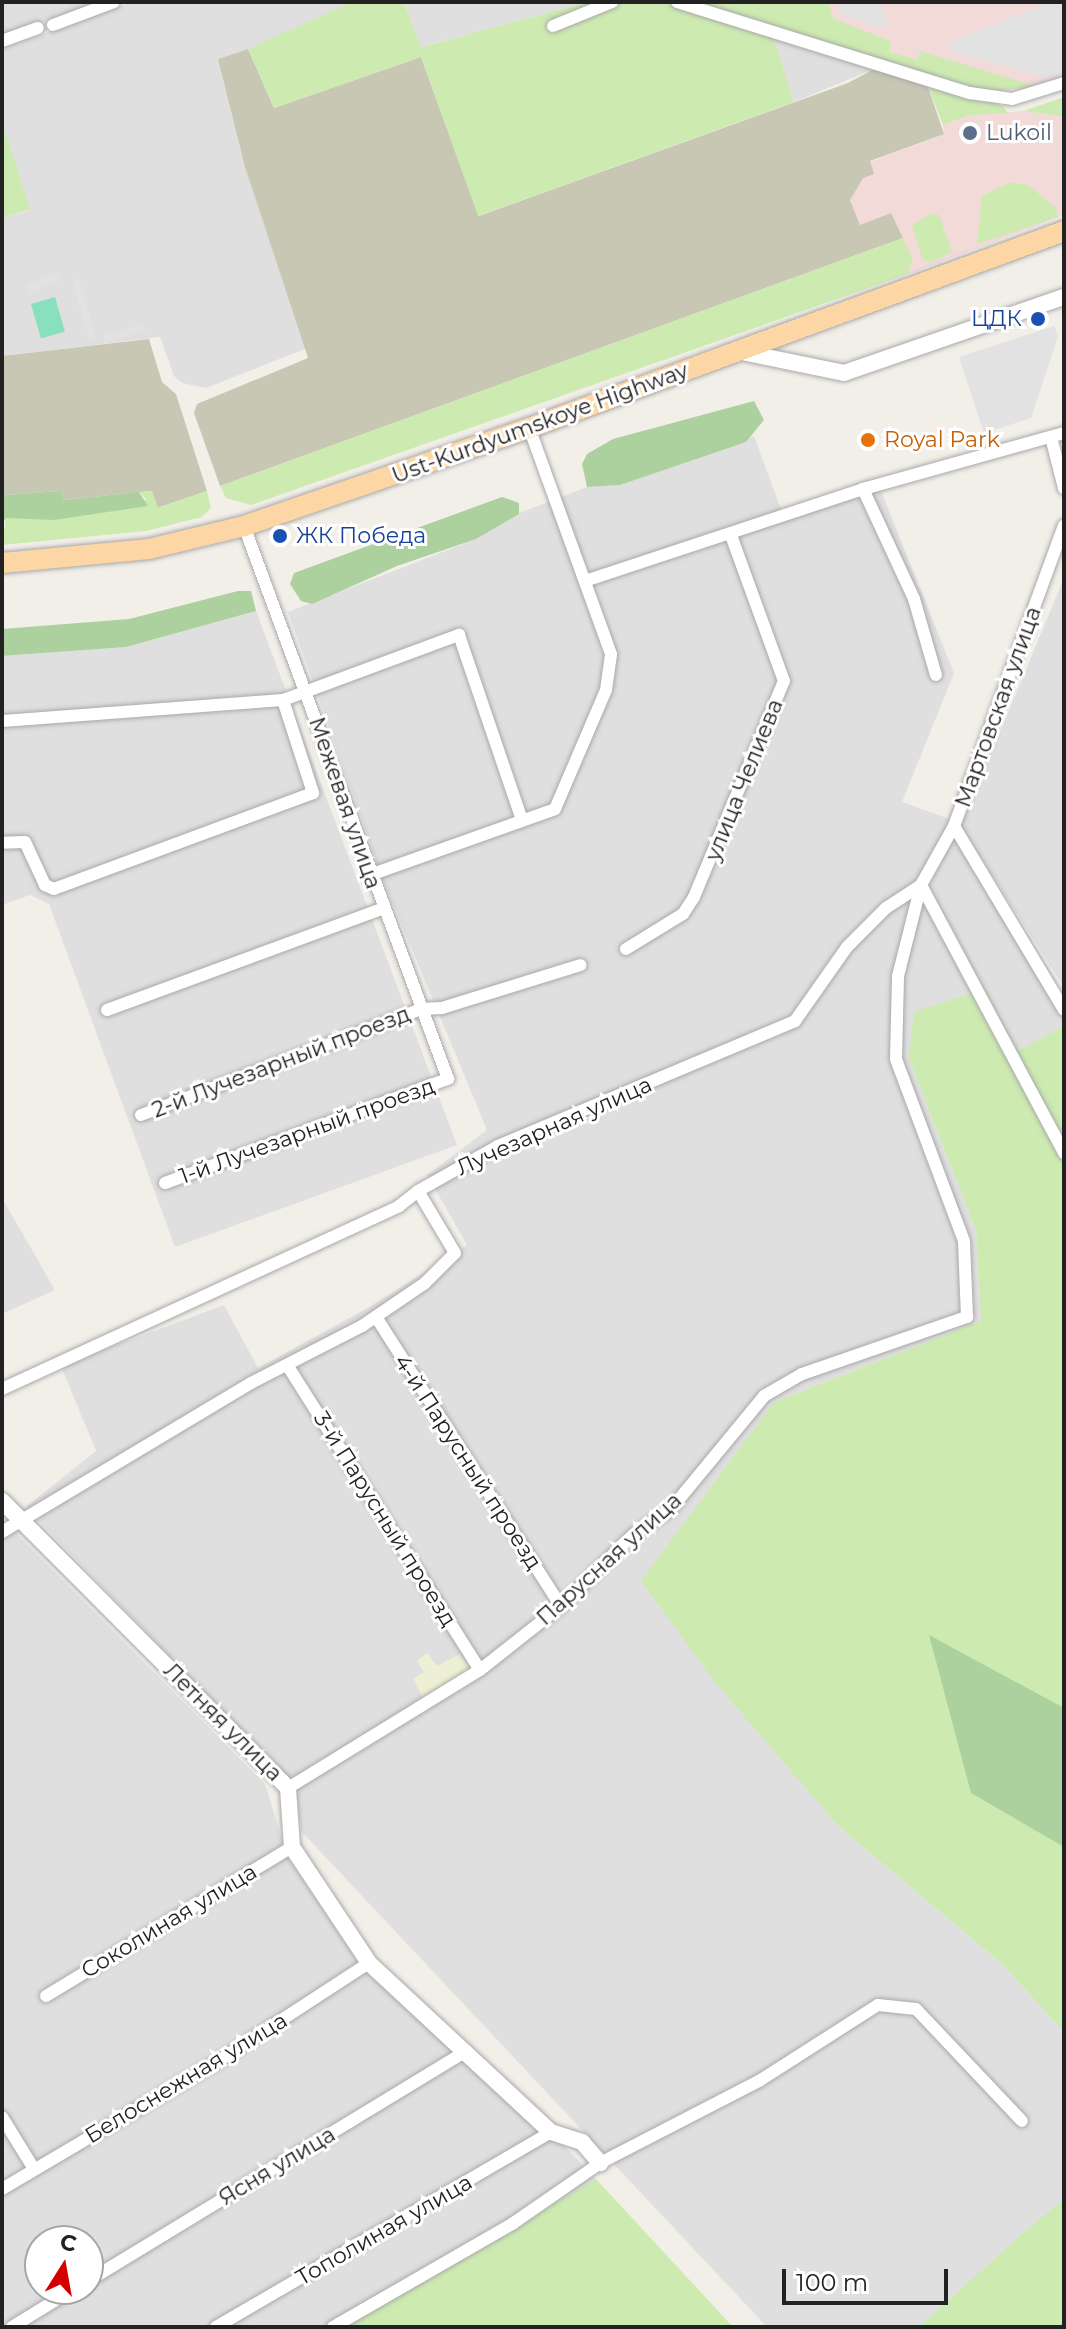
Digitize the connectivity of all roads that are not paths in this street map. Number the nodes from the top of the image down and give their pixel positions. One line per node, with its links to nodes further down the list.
1 (114, 2): 4 (street)
2 (612, 2): 5 (street)
3 (677, 2): 8 (street)
4 (53, 25)
5 (553, 26)
6 (38, 28): 7 (street)
7 (2, 41)
8 (1064, 83)
9 (1064, 231): 11 (main road, Ust-Kurdyumskoye Highway)
10 (1064, 297): 11 (street)
11 (737, 351): 12 (main road, Ust-Kurdyumskoye Highway)
12 (529, 428): 17 (main road, Ust-Kurdyumskoye Highway); 20 (street)
13 (1058, 435): 14 (street); 15 (street)
14 (1064, 488)
15 (863, 489): 18 (street); 21 (street)
16 (1064, 525): 28 (street, Мартовская улица)
17 (244, 526): 19 (main road, Ust-Kurdyumskoye Highway); 22 (street, Межевая улица)
18 (731, 535): 20 (street); 33 (street, улица Челиева)
19 (2, 563)
20 (585, 581): 27 (street)
21 (936, 675)
22 (306, 688): 23 (street); 25 (street, Межевая улица); 27 (street)
23 (283, 700): 24 (street); 26 (street)
24 (2, 721)
25 (339, 785): 26 (street); 30 (street, Межевая улица)
26 (313, 793): 29 (street)
27 (522, 820): 30 (street)
28 (954, 826): 31 (street, Мартовская улица); 35 (street)
29 (2, 843)
30 (370, 875): 32 (street, Межевая улица)
31 (921, 885): 40 (street); 42 (street, Лучезарная улица); 49 (street, Парусная улица)
32 (382, 909): 36 (street, Межевая улица); 37 (street)
33 (626, 949)
34 (581, 965): 36 (street)
35 (1062, 1002)
36 (422, 1009): 38 (street, Межевая улица); 39 (street, 2-й Лучезарный проезд)
37 (107, 1010)
38 (448, 1079): 41 (street, 1-й Лучезарный проезд)
39 (141, 1115)
40 (1064, 1153)
41 (165, 1183)
42 (418, 1191): 43 (street); 45 (street, Лучезарная улица)
43 (376, 1317): 44 (street); 49 (street, 4-й Парусный проезд)
44 (289, 1368): 47 (street); 50 (street, 3-й Парусный проезд)
45 (2, 1389)
46 (2, 1501): 47 (street, Летняя улица)
47 (20, 1520): 48 (street); 51 (street, Летняя улица)
48 (2, 1532)
49 (561, 1606): 50 (street, Парусная улица)
50 (480, 1670): 51 (street, Парусная улица)
51 (288, 1788): 52 (street, Летняя улица)
52 (292, 1847): 53 (street, Летняя улица); 54 (street, Соколиная улица)
53 (369, 1963): 55 (street, Летняя улица); 60 (street, Белоснежная улица)
54 (46, 1996)
55 (467, 2051): 58 (street, Летняя улица); 62 (street, Ясня улица)
56 (2, 2117): 60 (street)
57 (1022, 2121): 59 (street)
58 (551, 2132): 59 (street, Летняя улица); 65 (street, Тополиная улица)
59 (600, 2163): 66 (street)
60 (34, 2169): 61 (street, Белоснежная улица)
61 (2, 2189)
62 (104, 2271)
63 (48, 2305): 64 (street)
64 (12, 2327)
65 (216, 2327)
66 (333, 2327)

